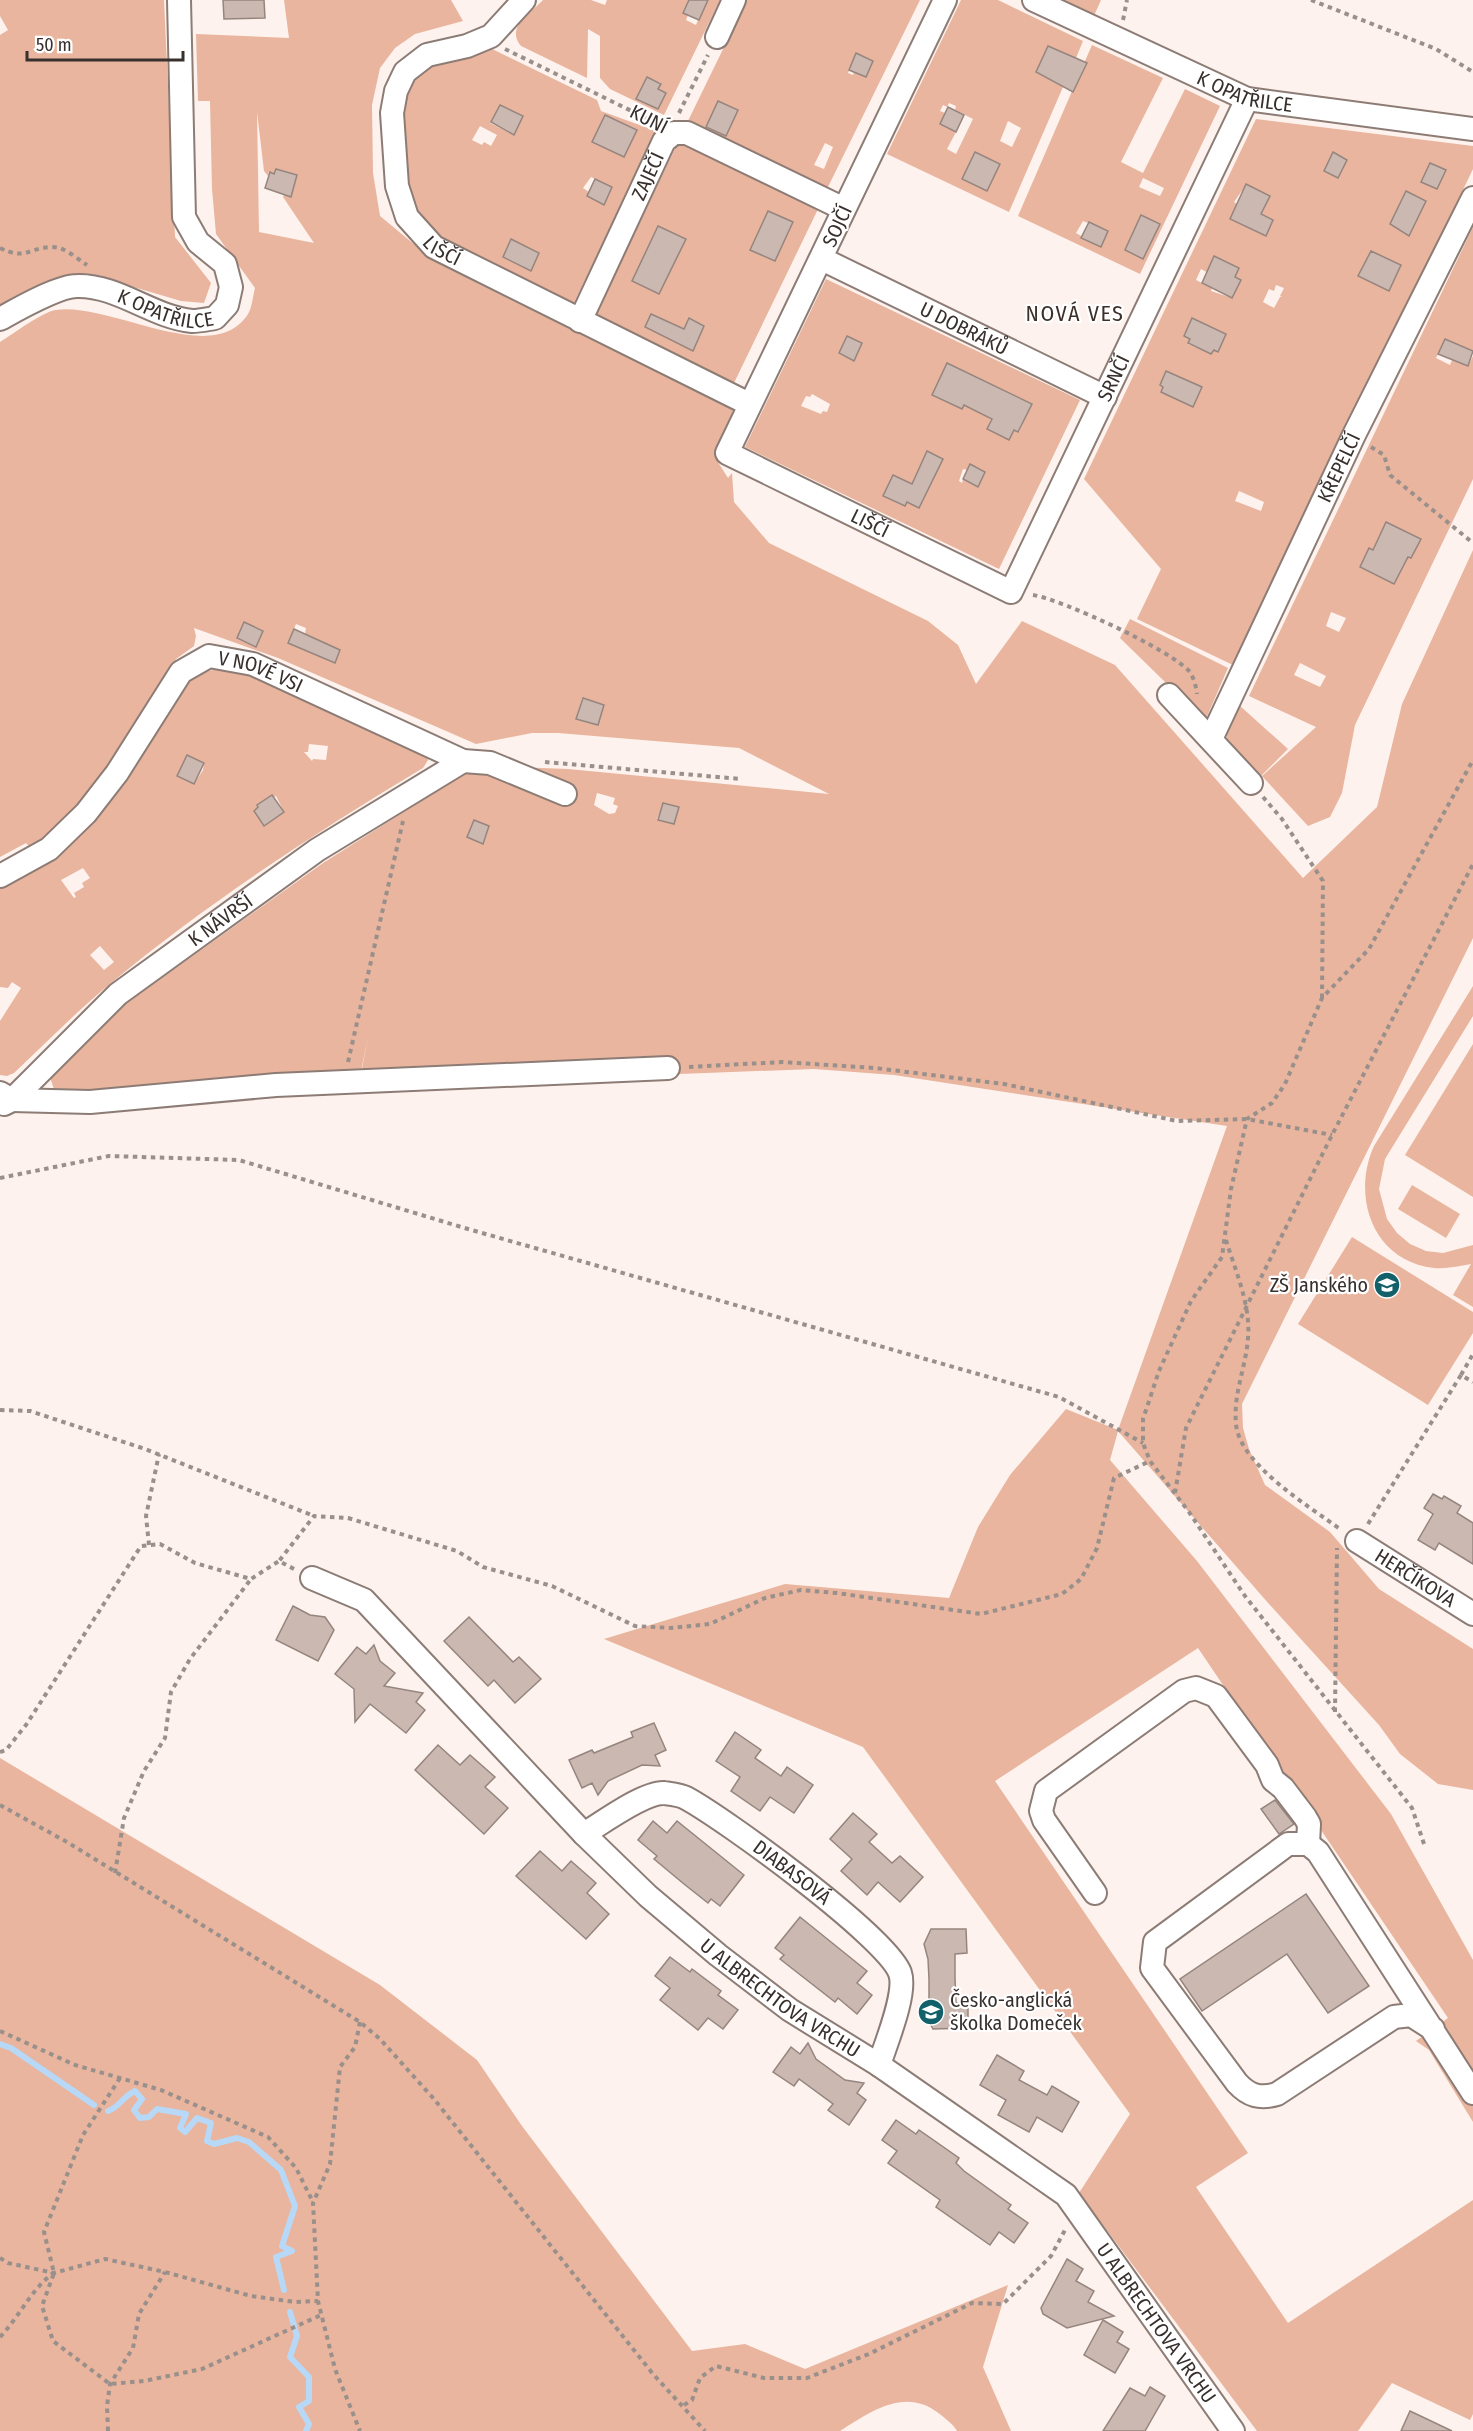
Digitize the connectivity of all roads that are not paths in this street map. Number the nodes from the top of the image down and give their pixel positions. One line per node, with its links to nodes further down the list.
1 (179, 0): 13 (street, K OPATŘILCE)
2 (524, 0): 14 (street, LIŠČÍ)
3 (734, 0): 6 (street)
4 (945, 0): 11 (street, SOJČÍ)
5 (1034, 0): 7 (street, K OPATŘILCE)
6 (717, 37)
7 (1247, 99): 8 (street, K OPATŘILCE); 15 (street, SRNČÍ)
8 (1473, 129)
9 (674, 133): 11 (street, KUNÍ); 14 (street, ZAJEČÍ)
10 (1473, 198): 20 (street, KŘEPELČÍ)
11 (844, 210): 12 (street, SOJČÍ)
12 (822, 259): 15 (street, U DOBRÁKŮ); 16 (street, SOJČÍ)
13 (0, 319)
14 (580, 321): 16 (street, LIŠČÍ)
15 (1105, 397): 18 (street, SRNČÍ)
16 (749, 404): 17 (street, SOJČÍ)
17 (727, 453): 18 (street, LIŠČÍ)
18 (1011, 592)
19 (1169, 695): 20 (street)
20 (1211, 738): 22 (street)
21 (464, 761): 23 (street, V NOVÉ VSI); 24 (street, V NOVÉ VSI); 26 (street, K NÁVRŠÍ)
22 (1251, 783)
23 (565, 794)
24 (0, 876)
25 (668, 1068): 26 (street)
26 (4, 1100)
27 (1357, 1541): 29 (street, HERČÍKOVA)
28 (312, 1578): 30 (street, U ALBRECHTOVA VRCHU)
29 (1473, 1614)
30 (584, 1834): 34 (street, U ALBRECHTOVA VRCHU); 34 (street, DIABASOVÁ)
31 (1308, 1844): 32 (street); 33 (street); 33 (street)
32 (1095, 1893)
33 (1433, 2029): 35 (street)
34 (879, 2065): 36 (street, U ALBRECHTOVA VRCHU)
35 (1473, 2092)
36 (1233, 2431)

